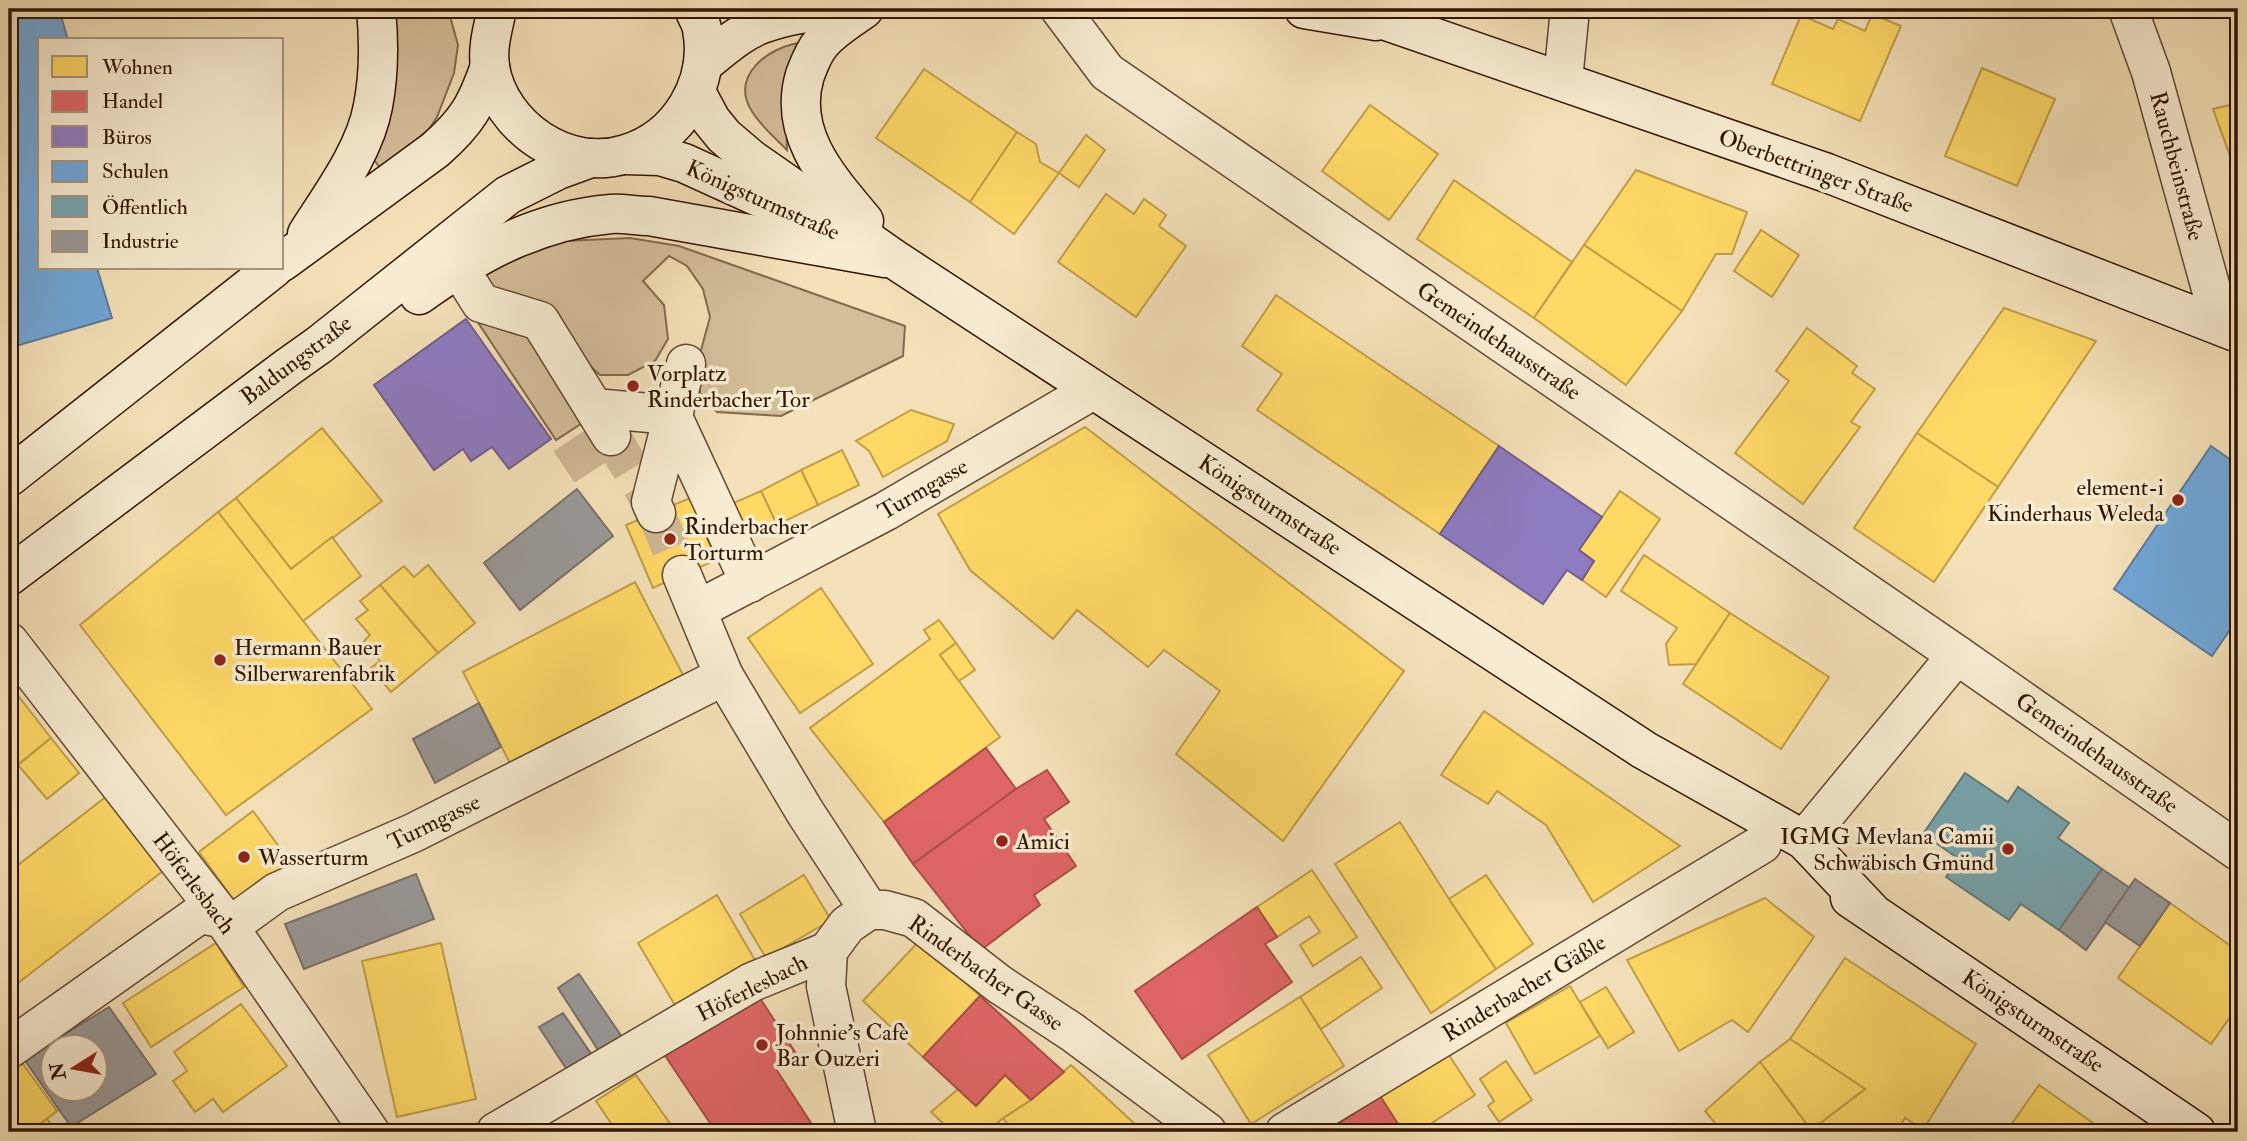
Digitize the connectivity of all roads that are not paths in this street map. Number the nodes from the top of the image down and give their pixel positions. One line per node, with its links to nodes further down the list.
1 (376, 9): 15 (street)
2 (694, 9): 12 (street)
3 (836, 9): 12 (street)
4 (864, 9): 16 (street)
5 (1060, 9): 31 (street, Gemeindehausstraße)
6 (1304, 9): 10 (street, Oberbettringer Straße)
7 (1352, 9): 10 (street, Oberbettringer Straße)
8 (1570, 9): 13 (street)
9 (2128, 9): 19 (street, Rauchbeinstraße)
10 (1389, 23): 13 (street, Oberbettringer Straße)
11 (489, 30): 14 (street); 15 (street)
12 (700, 78): 14 (street, Baldungstraße); 16 (street, Königsturmstraße)
13 (1563, 80): 19 (street, Oberbettringer Straße)
14 (608, 157): 16 (street, Königsturmstraße); 20 (street, Baldungstraße)
15 (284, 260)
16 (897, 261): 20 (street); 22 (street, Königsturmstraße)
17 (271, 270): 24 (street)
18 (469, 284): 23 (street)
19 (2229, 329)
20 (319, 345): 27 (street, Baldungstraße)
21 (686, 364): 23 (street)
22 (1093, 390): 28 (street, Turmgasse); 33 (street, Königsturmstraße)
23 (672, 415): 25 (street); 28 (street)
24 (9, 477)
25 (656, 513)
26 (682, 575): 29 (street)
27 (9, 576)
28 (750, 583): 29 (street)
29 (697, 610): 32 (street)
30 (9, 642): 39 (street, Höferlesbach)
31 (1957, 655): 34 (street); 36 (street, Gemeindehausstraße)
32 (724, 676): 37 (street); 39 (street, Turmgasse)
33 (1644, 750): 34 (street, Königsturmstraße); 35 (street, Königsturmstraße)
34 (1804, 840): 38 (street, Königsturmstraße)
35 (1762, 844): 38 (street, Königsturmstraße); 46 (street, Rinderbacher Gäßle)
36 (2238, 851)
37 (869, 910): 40 (street, Höferlesbach); 45 (street, Rinderbacher Gasse)
38 (1870, 910): 47 (street, Königsturmstraße)
39 (222, 918): 41 (street, Turmgasse); 42 (street, Höferlesbach)
40 (828, 951): 43 (street, Höferlesbach); 44 (street, Höferlesbach)
41 (9, 1049)
42 (370, 1132)
43 (496, 1132)
44 (858, 1132)
45 (1207, 1132)
46 (1285, 1132)
47 (2196, 1132)

